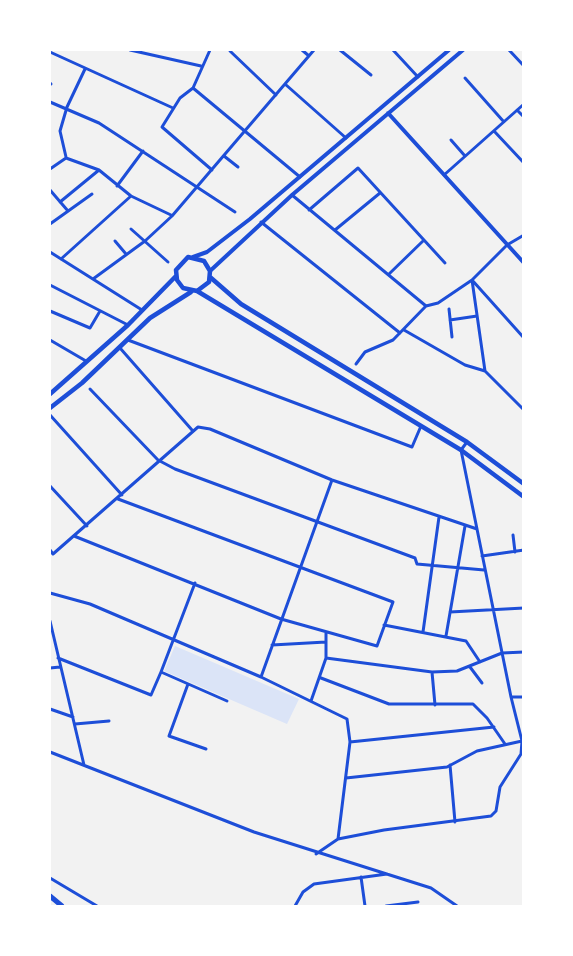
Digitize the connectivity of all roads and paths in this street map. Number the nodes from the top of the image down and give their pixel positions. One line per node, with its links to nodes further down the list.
1 (130, 50): 13 (street)
2 (210, 50): 13 (street)
3 (303, 50): 12 (street)
4 (314, 50): 12 (street)
5 (340, 50): 16 (street)
6 (393, 50): 17 (street)
7 (449, 50): 17 (street)
8 (463, 50): 27 (street)
9 (509, 50): 14 (street)
10 (230, 51): 21 (street)
11 (50, 52): 15 (street)
12 (309, 56): 19 (street)
13 (201, 66): 20 (street)
14 (524, 66)
15 (86, 69): 24 (street); 25 (street)
16 (371, 75)
17 (418, 77): 32 (street)
18 (465, 78): 29 (street)
19 (285, 84): 21 (street); 32 (street)
20 (194, 88): 25 (street); 30 (street)
21 (276, 94): 30 (street)
22 (50, 102): 24 (street)
23 (524, 104): 26 (street)
24 (67, 107): 34 (street); 37 (street)
25 (173, 108): 42 (street)
26 (517, 110): 28 (street); 29 (street)
27 (388, 113): 43 (street); 50 (street)
28 (524, 117)
29 (504, 122): 31 (street)
30 (246, 130): 35 (street); 44 (street)
31 (494, 130): 36 (street); 38 (street)
32 (346, 138): 44 (street)
33 (451, 140): 36 (street)
34 (143, 151): 45 (street); 46 (street)
35 (224, 156): 39 (street); 42 (street)
36 (465, 156): 43 (street)
37 (66, 158): 40 (street); 41 (street)
38 (524, 163)
39 (238, 167)
40 (50, 169)
41 (99, 170): 45 (street); 52 (street)
42 (212, 170): 46 (street)
43 (444, 175): 65 (street)
44 (300, 177): 68 (street)
45 (117, 186): 51 (street)
46 (198, 186): 55 (street); 56 (street)
47 (50, 190): 52 (street)
48 (380, 193): 53 (street); 60 (street); 62 (street)
49 (92, 195): 54 (street)
50 (292, 195): 53 (street); 57 (street)
51 (131, 196): 56 (street); 69 (street)
52 (60, 202): 54 (street)
53 (309, 210): 60 (street)
54 (68, 211): 58 (street)
55 (236, 212)
56 (172, 216): 63 (street)
57 (261, 222): 73 (street); 89 (street)
58 (50, 224)
59 (131, 229): 63 (street)
60 (334, 230): 74 (street)
61 (524, 236): 65 (street)
62 (424, 240): 71 (street); 74 (street)
63 (145, 241): 67 (street); 70 (street)
64 (115, 242): 67 (street)
65 (507, 245): 72 (street); 77 (street)
66 (50, 252): 69 (street)
67 (126, 254): 76 (street)
68 (193, 257): 73 (main road); 75 (main road)
69 (62, 259): 76 (street)
70 (168, 262)
71 (445, 263)
72 (524, 263)
73 (210, 274): 79 (main road); 105 (main road)
74 (389, 274): 80 (street)
75 (176, 276): 79 (main road); 82 (main road)
76 (93, 279): 82 (street)
77 (472, 280): 80 (street); 85 (street); 91 (street)
78 (50, 285): 84 (street)
79 (194, 291): 93 (main road); 103 (main road)
80 (426, 306): 88 (street)
81 (449, 309): 86 (street)
82 (143, 310): 87 (main road)
83 (50, 311): 84 (street)
84 (100, 311): 87 (street)
85 (477, 316): 86 (street); 97 (street)
86 (450, 320): 90 (street)
87 (128, 325): 95 (main road)
88 (403, 329): 89 (street); 97 (street)
89 (400, 333): 96 (street)
90 (452, 337)
91 (524, 338)
92 (50, 340): 95 (street)
93 (128, 340): 94 (main road); 103 (street)
94 (120, 347): 100 (main road); 104 (street)
95 (88, 362): 99 (main road)
96 (356, 364)
97 (485, 371): 101 (street)
98 (90, 389): 107 (street)
99 (50, 394)
100 (50, 408)
101 (524, 410)
102 (50, 415): 111 (street)
103 (421, 426): 106 (main road)
104 (192, 430): 107 (street); 108 (street)
105 (466, 442): 106 (street); 109 (main road)
106 (461, 450): 112 (main road); 118 (street)
107 (158, 460): 111 (street); 115 (street)
108 (332, 480): 114 (street); 115 (street)
109 (524, 484)
110 (50, 486): 116 (street)
111 (122, 495): 113 (street)
112 (524, 497)
113 (118, 499): 116 (street); 127 (street)
114 (439, 517): 117 (street); 125 (street)
115 (317, 521): 125 (street); 127 (street)
116 (87, 526): 120 (street)
117 (465, 526): 118 (street); 126 (street)
118 (477, 529): 124 (street)
119 (513, 535): 123 (street)
120 (74, 536): 121 (street); 129 (street)
121 (50, 550)
122 (524, 550): 123 (street)
123 (515, 552): 124 (street)
124 (482, 556): 128 (street)
125 (433, 565): 126 (street); 138 (street)
126 (458, 568): 128 (street); 133 (street)
127 (300, 569): 134 (street); 136 (street)
128 (485, 571): 132 (street)
129 (195, 583): 134 (street); 140 (street)
130 (50, 593): 140 (street)
131 (524, 608): 132 (street)
132 (492, 609): 133 (street); 144 (street)
133 (450, 612): 139 (street)
134 (281, 619): 137 (street); 142 (street)
135 (50, 621): 145 (street)
136 (384, 625): 137 (street); 138 (street)
137 (326, 632): 141 (street)
138 (423, 632): 139 (street)
139 (446, 636): 147 (street)
140 (174, 641): 151 (street); 153 (street)
141 (326, 642): 142 (street); 146 (street)
142 (272, 645): 153 (street)
143 (524, 652): 144 (street)
144 (502, 654): 147 (street); 157 (street)
145 (58, 658): 148 (street); 151 (street)
146 (326, 658): 152 (street); 154 (street)
147 (480, 662): 149 (street)
148 (60, 667): 150 (street); 163 (street)
149 (470, 667): 152 (street); 155 (street)
150 (50, 668)
151 (161, 672): 156 (street)
152 (432, 672): 161 (street)
153 (261, 677): 160 (street)
154 (321, 678): 160 (street); 161 (street)
155 (482, 683)
156 (188, 684): 159 (street); 170 (street)
157 (511, 697): 158 (street); 167 (street)
158 (524, 697)
159 (227, 701)
160 (311, 701): 168 (street)
161 (435, 705): 166 (street)
162 (50, 709): 163 (street)
163 (73, 717): 165 (street)
164 (109, 721): 165 (street)
165 (75, 724): 172 (street)
166 (494, 727): 168 (street); 169 (street)
167 (523, 741): 169 (street); 175 (street)
168 (350, 742): 174 (street)
169 (505, 744): 173 (street)
170 (206, 749)
171 (50, 752): 172 (street)
172 (84, 765): 177 (street)
173 (450, 765): 174 (street); 175 (street)
174 (346, 778): 176 (street)
175 (455, 822): 176 (street)
176 (338, 839): 177 (street)
177 (316, 854): 178 (street)
178 (389, 874): 179 (street); 188 (street)
179 (361, 877): 185 (street); 186 (street)
180 (50, 878): 184 (street)
181 (50, 896): 183 (highway)
182 (418, 902): 187 (street)
183 (62, 906)
184 (97, 906)
185 (295, 906)
186 (365, 906)
187 (386, 906)
188 (457, 906)

